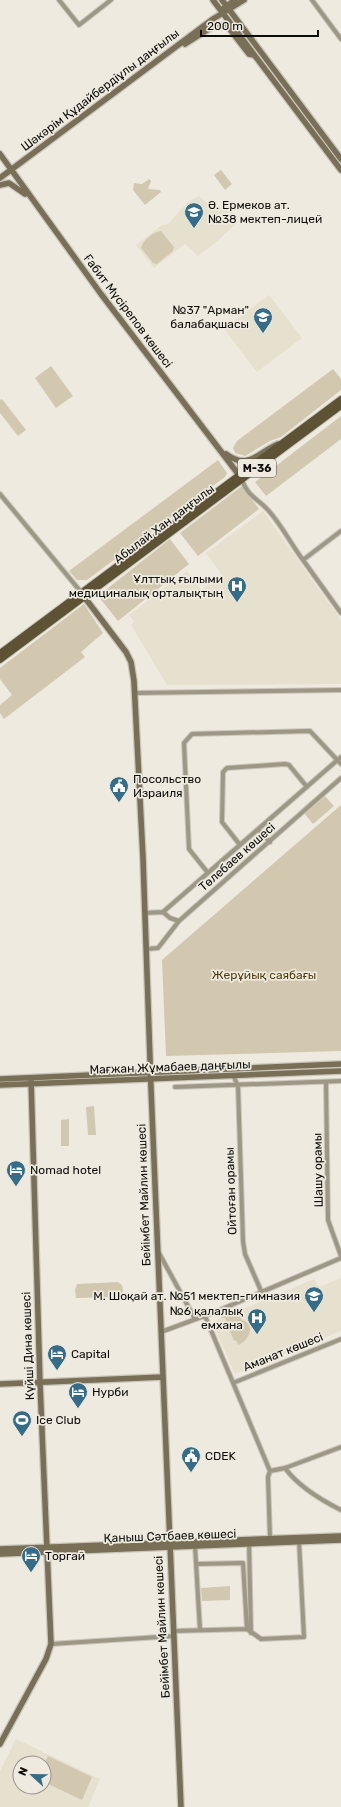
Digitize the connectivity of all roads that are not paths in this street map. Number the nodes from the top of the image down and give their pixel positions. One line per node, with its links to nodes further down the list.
1 (59, 0): 8 (street)
2 (111, 0): 8 (street)
3 (213, 0): 10 (street)
4 (222, 0): 9 (street)
5 (235, 0): 9 (street, Шәкәрім Құдайбердіұлы даңғылы)
6 (244, 0): 9 (street, Шәкәрім Құдайбердіұлы даңғылы)
7 (312, 0): 11 (street)
8 (105, 2)
9 (228, 8): 10 (street, Шәкәрім Құдайбердіұлы даңғылы); 15 (street)
10 (222, 12): 12 (street, Шәкәрім Құдайбердіұлы даңғылы); 13 (street)
11 (341, 38)
12 (177, 46): 13 (street); 16 (street, Шәкәрім Құдайбердіұлы даңғылы)
13 (254, 55): 17 (street)
14 (0, 154): 16 (street, Ғабит Мүсірепов көшесі)
15 (341, 159)
16 (12, 170): 18 (street, Шәкәрім Құдайбердіұлы даңғылы); 20 (street, Ғабит Мүсірепов көшесі)
17 (341, 170)
18 (0, 178)
19 (0, 185): 20 (street)
20 (35, 204): 24 (street, Ғабит Мүсірепов көшесі)
21 (341, 399): 23 (main road, Абылай Хан даңғылы / M-36)
22 (341, 406): 25 (main road, Абылай Хан даңғылы / M-36)
23 (284, 442): 24 (street); 25 (main road, Абылай Хан даңғылы / M-36)
24 (220, 450): 25 (street, Ғабит Мүсірепов көшесі)
25 (240, 477): 28 (street); 29 (main road, Абылай Хан даңғылы / M-36)
26 (0, 494): 29 (street)
27 (341, 531): 28 (street)
28 (303, 560): 30 (street)
29 (83, 595): 31 (main road, Абылай Хан даңғылы / M-36); 32 (main road, Абылай Хан даңғылы / M-36); 34 (street, Бейімбет Майлин көшесі)
30 (341, 612)
31 (0, 653)
32 (0, 660)
33 (341, 690): 34 (street)
34 (135, 693): 44 (street, Бейімбет Майлин көшесі)
35 (341, 757): 36 (street)
36 (337, 760): 37 (street); 39 (street); 43 (street)
37 (341, 764)
38 (341, 778): 41 (street, Төлебаев көшесі)
39 (307, 787): 40 (street); 42 (street)
40 (258, 829): 41 (street); 42 (street)
41 (270, 842): 46 (street, Төлебаев көшесі)
42 (240, 845): 43 (street)
43 (208, 873): 45 (street)
44 (145, 912): 45 (street); 47 (street, Бейімбет Майлин көшесі)
45 (163, 912): 46 (street)
46 (179, 921): 47 (street, Төлебаев көшесі)
47 (147, 949): 50 (street, Бейімбет Майлин көшесі)
48 (341, 1064): 50 (street, Мағжан Жұмабаев даңғылы)
49 (341, 1071): 51 (street, Мағжан Жұмабаев даңғылы)
50 (150, 1075): 51 (street, Мағжан Жұмабаев даңғылы); 53 (street, Мағжан Жұмабаев даңғылы); 59 (street, Бейімбет Майлин көшесі)
51 (233, 1076): 57 (street)
52 (0, 1078): 53 (street, Мағжан Жұмабаев даңғылы)
53 (31, 1081): 56 (street, Мағжан Жұмабаев даңғылы); 67 (street, Күйші Дина көшесі)
54 (341, 1081): 55 (street)
55 (326, 1082): 57 (street); 60 (street, Шашу орамы)
56 (0, 1085)
57 (238, 1086): 58 (street); 61 (street, Ойтоған орамы)
58 (176, 1087)
59 (157, 1250): 63 (street); 64 (street, Бейімбет Майлин көшесі)
60 (341, 1257): 61 (street)
61 (262, 1293): 62 (street)
62 (205, 1316): 63 (street); 68 (street)
63 (195, 1319): 64 (street)
64 (161, 1332): 66 (street, Бейімбет Майлин көшесі)
65 (341, 1339): 68 (street, Аманат көшесі)
66 (163, 1377): 67 (street); 79 (street, Бейімбет Майлин көшесі)
67 (40, 1383): 69 (street); 82 (street, Күйші Дина көшесі)
68 (233, 1383): 72 (street)
69 (0, 1384)
70 (341, 1447): 71 (street)
71 (285, 1468): 72 (street); 73 (street)
72 (270, 1471): 75 (street)
73 (341, 1510)
74 (341, 1536): 75 (street, Қаныш Сәтбаев көшесі)
75 (270, 1538): 78 (street, Қаныш Сәтбаев көшесі)
76 (341, 1540): 77 (street, Қаныш Сәтбаев көшесі)
77 (299, 1541): 78 (street, Қаныш Сәтбаев көшесі); 88 (street)
78 (249, 1542): 79 (street, Қаныш Сәтбаев көшесі); 80 (street, Қаныш Сәтбаев көшесі); 88 (street)
79 (169, 1545): 80 (street, Қаныш Сәтбаев көшесі); 82 (street, Қаныш Сәтбаев көшесі); 87 (street, Бейімбет Майлин көшесі)
80 (195, 1546): 84 (street)
81 (0, 1549): 82 (street, Қаныш Сәтбаев көшесі)
82 (47, 1550): 83 (street, Қаныш Сәтбаев көшесі); 89 (street, Күйші Дина көшесі)
83 (0, 1554)
84 (197, 1564): 85 (street); 86 (street)
85 (247, 1629): 86 (street); 88 (street)
86 (200, 1630): 87 (street)
87 (174, 1633): 89 (street); 91 (street, Бейімбет Майлин көшесі)
88 (251, 1633)
89 (51, 1644): 90 (street, Күйші Дина көшесі)
90 (0, 1744)
91 (181, 1807)

